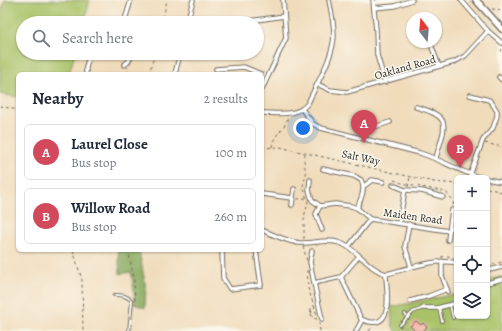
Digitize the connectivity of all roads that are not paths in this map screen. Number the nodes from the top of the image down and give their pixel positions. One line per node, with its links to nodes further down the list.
1 (131, 0): 10 (street)
2 (193, 0): 11 (street)
3 (283, 0): 12 (street)
4 (329, 0): 31 (street)
5 (373, 0): 9 (street)
6 (412, 0): 9 (street)
7 (461, 0): 15 (street)
8 (476, 0): 14 (main road)
9 (374, 8): 29 (street)
10 (126, 16)
11 (189, 16)
12 (284, 16): 13 (street); 28 (street)
13 (264, 19)
14 (502, 29)
15 (488, 30): 16 (street); 22 (street, Oakland Road)
16 (502, 43)
17 (432, 48): 22 (street)
18 (88, 60): 24 (street)
19 (129, 60): 21 (street)
20 (178, 60): 25 (street)
21 (124, 65)
22 (440, 66): 29 (street, Oakland Road)
23 (216, 69): 26 (street)
24 (86, 72)
25 (175, 72)
26 (257, 72)
27 (264, 75): 28 (street)
28 (268, 77): 30 (street)
29 (385, 82): 31 (street, Oakland Road)
30 (264, 84)
31 (317, 84): 35 (street)
32 (470, 95): 38 (street)
33 (416, 107): 34 (street)
34 (422, 108): 37 (street); 41 (street)
35 (302, 109): 36 (street); 40 (street)
36 (264, 113)
37 (421, 114)
38 (500, 116): 43 (street)
39 (390, 122): 40 (street)
40 (364, 139): 41 (street)
41 (436, 158): 43 (street)
42 (323, 169): 49 (street)
43 (470, 175)
44 (310, 180): 56 (street)
45 (490, 180): 47 (street)
46 (383, 182): 49 (street)
47 (502, 182)
48 (393, 185): 51 (street)
49 (364, 186): 57 (street)
50 (294, 189): 54 (street)
51 (407, 190): 53 (street); 60 (street)
52 (264, 194): 54 (street)
53 (442, 197)
54 (292, 199): 55 (street)
55 (292, 205)
56 (320, 206): 57 (street, Maiden Road); 62 (street)
57 (357, 208): 59 (street, Maiden Road)
58 (452, 210): 63 (street)
59 (370, 219): 60 (street, Maiden Road); 66 (street)
60 (399, 223): 61 (street, Maiden Road)
61 (408, 224): 63 (street, Maiden Road); 73 (street)
62 (322, 230)
63 (449, 230): 65 (street)
64 (264, 231): 66 (street)
65 (448, 240)
66 (349, 246): 70 (street)
67 (312, 251): 80 (street)
68 (222, 252): 69 (street)
69 (256, 252)
70 (359, 256): 76 (street); 77 (street)
71 (441, 259): 72 (street); 73 (street); 82 (street)
72 (454, 262)
73 (411, 267): 76 (street)
74 (502, 267): 75 (street)
75 (490, 270)
76 (386, 274): 91 (street)
77 (341, 277): 80 (street); 91 (street)
78 (502, 279): 79 (street)
79 (490, 281)
80 (314, 283): 90 (street)
81 (114, 295): 94 (lane)
82 (410, 301)
83 (454, 304): 84 (street)
84 (450, 305): 86 (street); 89 (lane)
85 (423, 308): 86 (street); 88 (lane)
86 (439, 308): 92 (lane)
87 (404, 314): 88 (lane)
88 (408, 318): 93 (lane)
89 (453, 318)
90 (320, 319)
91 (362, 320): 95 (street)
92 (442, 320)
93 (400, 325)
94 (129, 331)
95 (356, 331)

